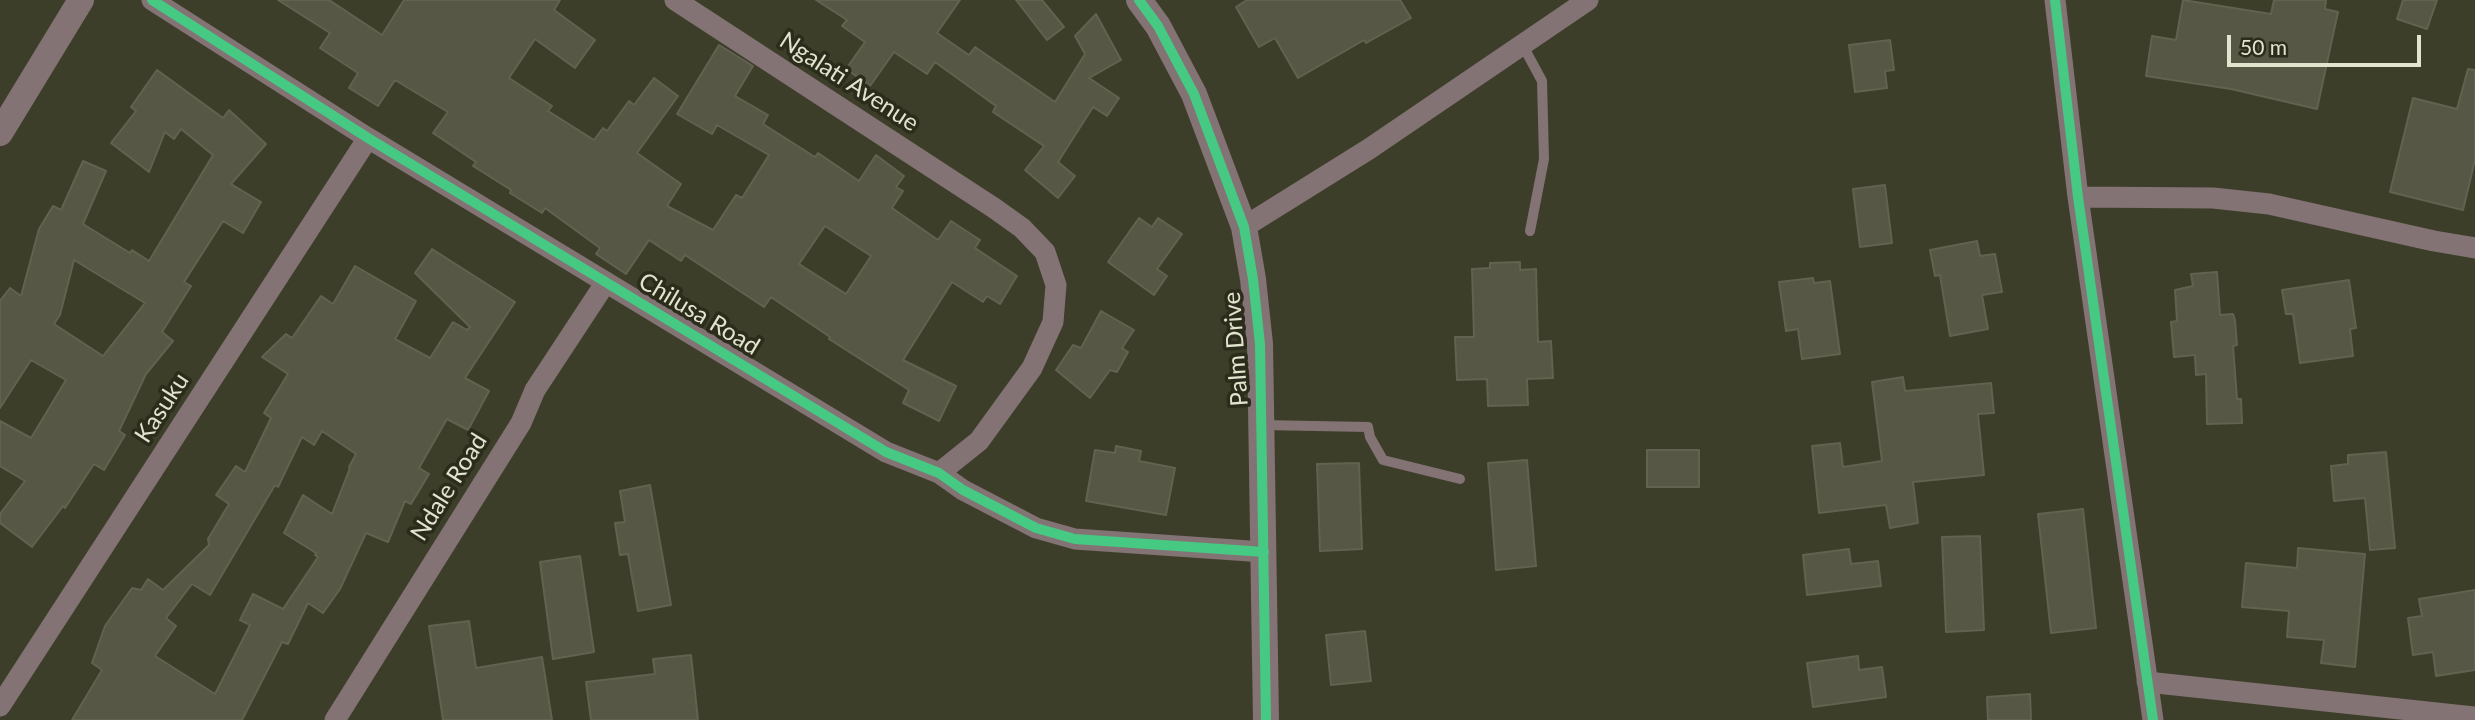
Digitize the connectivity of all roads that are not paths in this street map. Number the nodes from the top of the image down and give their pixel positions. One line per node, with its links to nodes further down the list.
1 (81, 0): 8 (street)
2 (152, 0): 9 (street, Chilusa Road)
3 (675, 0): 16 (street, Ngalati Avenue)
4 (1139, 0): 11 (street, Palm Drive)
5 (1588, 0): 7 (street)
6 (2054, 0): 10 (street)
7 (1522, 44): 11 (street); 12 (lane)
8 (0, 133)
9 (368, 138): 14 (street, Chilusa Road); 20 (street, Kasuku)
10 (2078, 197): 13 (street); 19 (street)
11 (1244, 227): 15 (street, Palm Drive)
12 (1530, 231)
13 (2475, 248)
14 (606, 282): 16 (street, Chilusa Road); 22 (street, Ndale Road)
15 (1262, 425): 17 (lane); 18 (street, Palm Drive)
16 (939, 473): 18 (street, Chilusa Road)
17 (1461, 479)
18 (1264, 552): 23 (street, Palm Drive)
19 (2147, 682): 21 (street); 24 (street)
20 (0, 706)
21 (2475, 717)
22 (335, 720)
23 (1265, 720)
24 (2153, 720)

